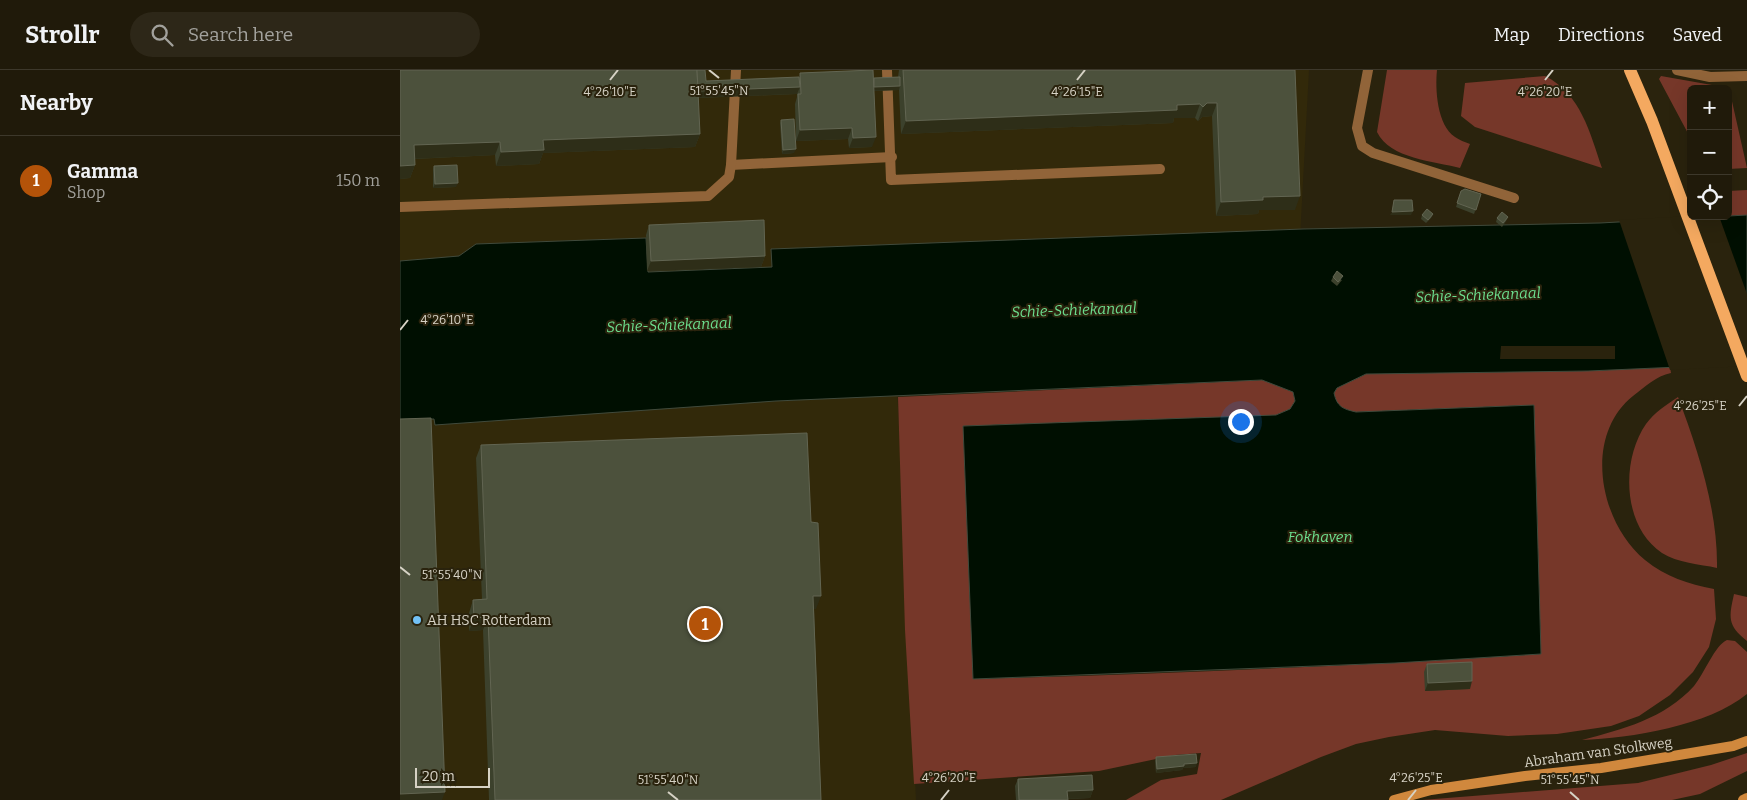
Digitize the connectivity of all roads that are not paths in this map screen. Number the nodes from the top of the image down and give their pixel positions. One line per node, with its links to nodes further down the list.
1 (736, 70): 8 (lane)
2 (887, 70): 7 (lane)
3 (1368, 70): 10 (lane)
4 (1630, 70): 12 (main road)
5 (1676, 70): 6 (lane)
6 (1747, 76)
7 (892, 157): 8 (lane); 9 (lane)
8 (731, 165): 11 (lane)
9 (1160, 169)
10 (1514, 198)
11 (400, 207)
12 (1747, 376)
13 (1747, 741): 15 (street, Abraham van Stolkweg)
14 (1747, 798): 16 (street)
15 (1394, 800)
16 (1743, 800)

